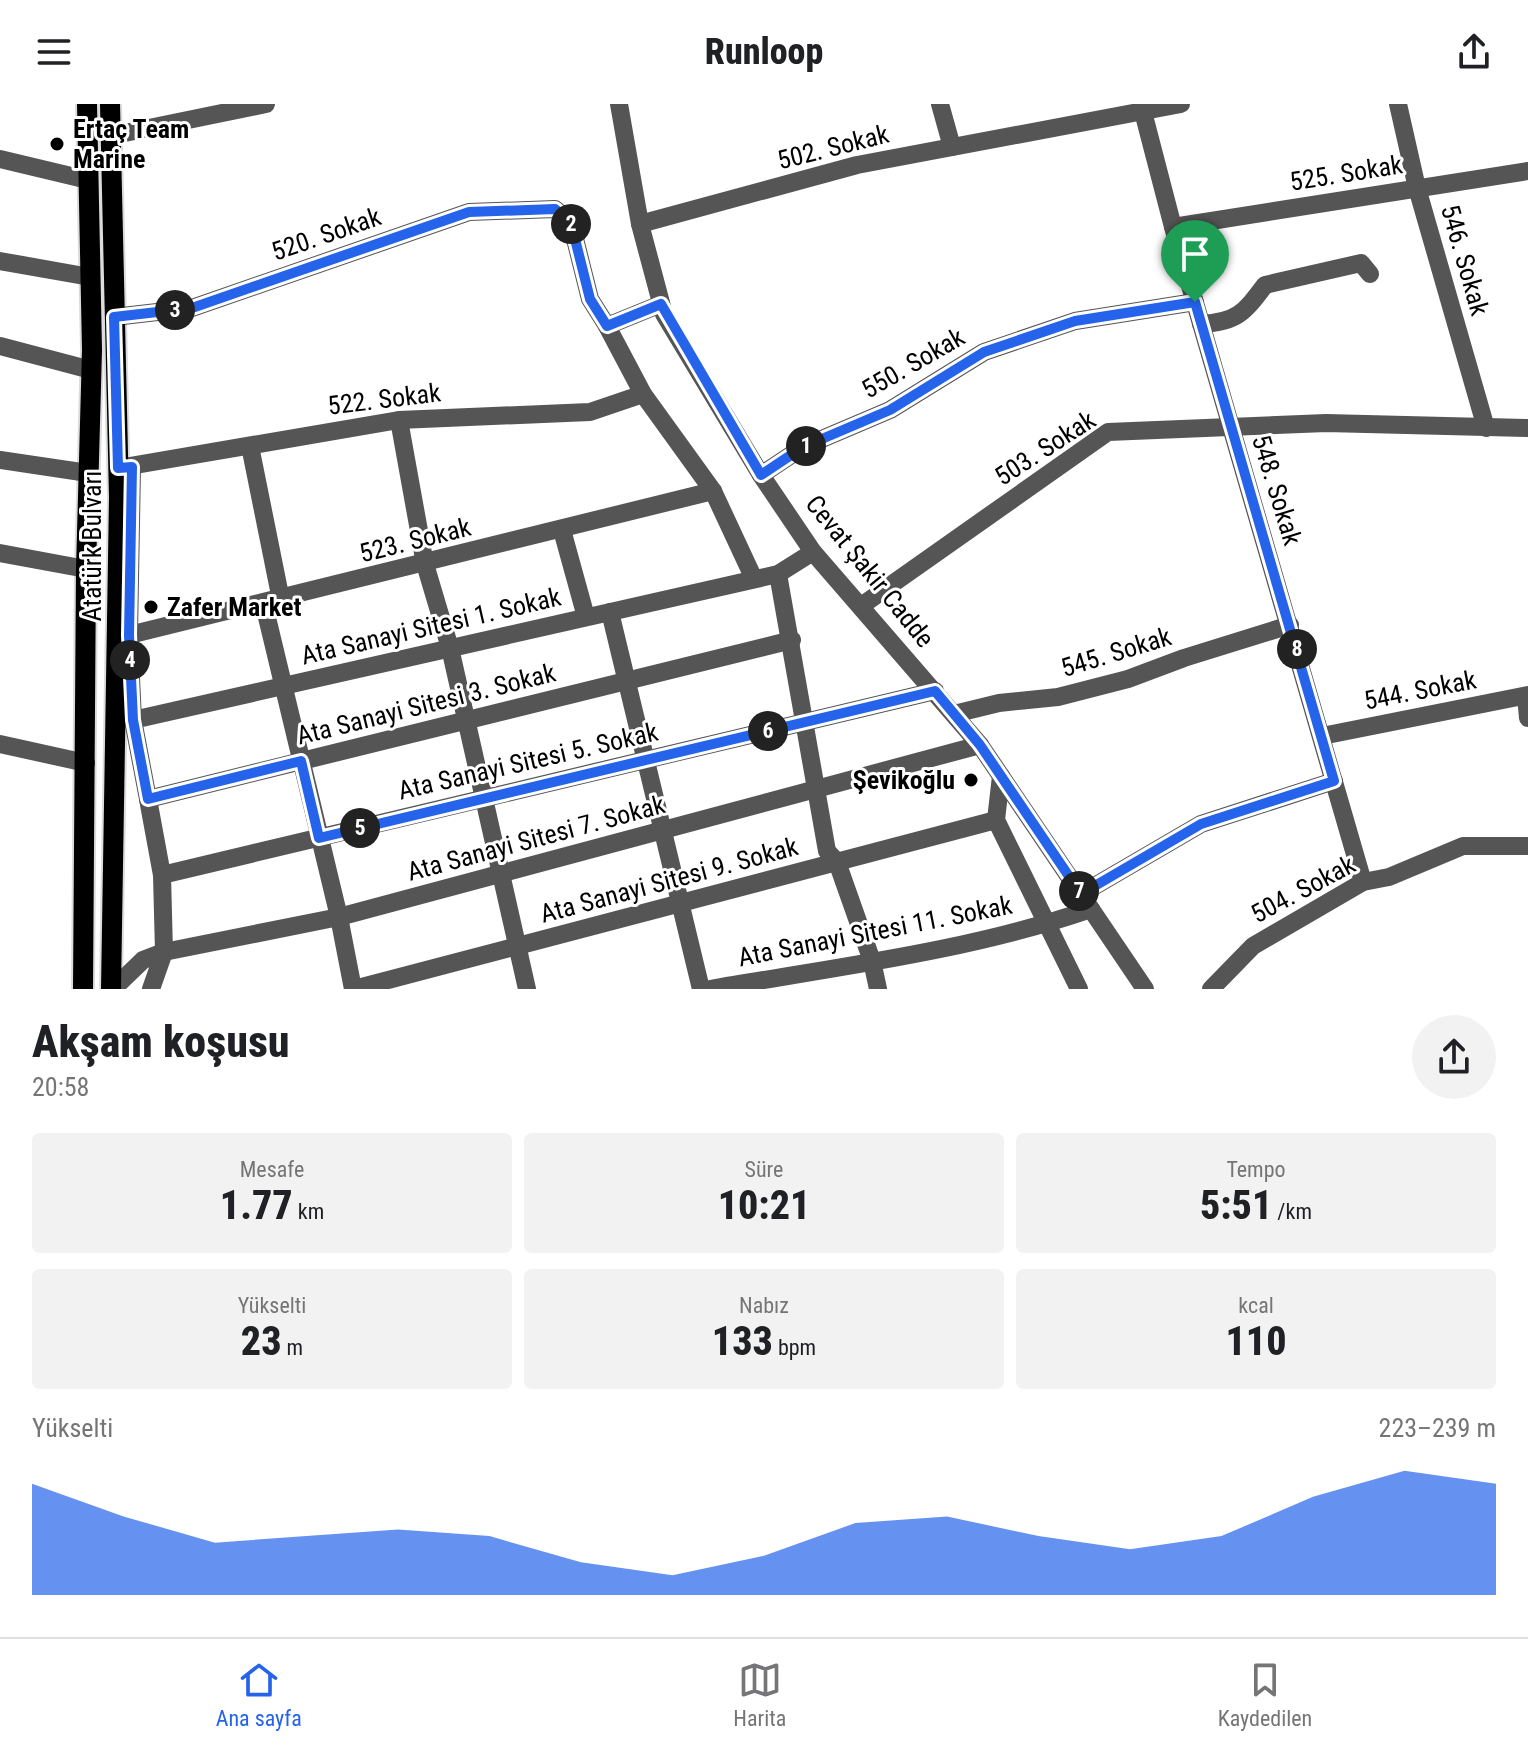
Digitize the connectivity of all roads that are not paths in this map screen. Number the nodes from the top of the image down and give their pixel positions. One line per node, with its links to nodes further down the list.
1 (87, 104): 13 (main road, Atatürk Bulvarı)
2 (110, 104): 9 (main road, Atatürk Bulvarı)
3 (266, 104): 9 (street)
4 (619, 104): 15 (street, Cevat Şakir Cadde)
5 (940, 104): 10 (street)
6 (1181, 104): 8 (street, 502. Sokak)
7 (1398, 104): 14 (street, 546. Sokak)
8 (1142, 108): 10 (street, 502. Sokak); 16 (street, 548. Sokak)
9 (110, 136): 22 (main road, Atatürk Bulvarı)
10 (952, 147): 15 (street, 502. Sokak)
11 (0, 159): 13 (street)
12 (1528, 171): 14 (street, 525. Sokak)
13 (88, 180): 19 (main road, Atatürk Bulvarı)
14 (1417, 188): 16 (street, 525. Sokak); 29 (street, 546. Sokak)
15 (640, 224): 21 (street, Cevat Şakir Cadde)
16 (1173, 227): 20 (street, 548. Sokak)
17 (0, 261): 19 (street)
18 (1370, 274): 23 (street)
19 (90, 277): 26 (main road, Atatürk Bulvarı)
20 (1195, 302): 23 (street, 548. Sokak); 36 (street, 550. Sokak)
21 (661, 304): 24 (street); 36 (street, Cevat Şakir Cadde)
22 (114, 317): 24 (street, 520. Sokak); 34 (main road, Atatürk Bulvarı)
23 (1201, 324): 31 (street, 548. Sokak)
24 (607, 326): 27 (street)
25 (0, 346): 26 (street)
26 (91, 370): 35 (main road, Atatürk Bulvarı)
27 (643, 394): 28 (street, 522. Sokak); 37 (street)
28 (399, 420): 32 (street, 522. Sokak); 41 (street)
29 (1486, 428): 30 (street, 503. Sokak); 31 (street, 503. Sokak)
30 (1528, 428)
31 (1232, 429): 46 (street, 503. Sokak); 49 (street, 548. Sokak)
32 (250, 446): 34 (street, 522. Sokak); 45 (street)
33 (0, 460): 35 (street)
34 (125, 467): 50 (main road, Atatürk Bulvarı)
35 (88, 473): 42 (main road, Atatürk Bulvarı)
36 (761, 475): 39 (street, Cevat Şakir Cadde)
37 (713, 491): 38 (street, 523. Sokak); 44 (street)
38 (562, 530): 41 (street, 523. Sokak); 48 (street)
39 (813, 552): 43 (street, Ata Sanayi Sitesi 1. Sokak); 46 (street, Cevat Şakir Cadde)
40 (0, 553): 42 (street)
41 (425, 564): 45 (street, 523. Sokak); 52 (street)
42 (86, 569): 67 (main road, Atatürk Bulvarı)
43 (778, 574): 44 (street, Ata Sanayi Sitesi 1. Sokak); 51 (street)
44 (754, 579): 47 (street, Ata Sanayi Sitesi 1. Sokak)
45 (272, 602): 50 (street, 523. Sokak); 54 (street)
46 (861, 606): 55 (street, Cevat Şakir Cadde)
47 (610, 612): 48 (street, Ata Sanayi Sitesi 1. Sokak); 53 (street)
48 (586, 617): 52 (street, Ata Sanayi Sitesi 1. Sokak)
49 (1290, 625): 57 (street, 545. Sokak); 62 (street, 548. Sokak)
50 (123, 637): 59 (street); 89 (main road, Atatürk Bulvarı)
51 (792, 640): 53 (street, Ata Sanayi Sitesi 3. Sokak); 61 (street)
52 (450, 648): 54 (street, Ata Sanayi Sitesi 1. Sokak); 60 (street)
53 (626, 681): 60 (street, Ata Sanayi Sitesi 3. Sokak); 65 (street)
54 (283, 686): 59 (street, Ata Sanayi Sitesi 1. Sokak); 66 (street)
55 (935, 691): 57 (street, Cevat Şakir Cadde); 61 (street, Ata Sanayi Sitesi 5. Sokak)
56 (1527, 696): 58 (street); 62 (street, 544. Sokak)
57 (954, 714): 64 (street, Cevat Şakir Cadde)
58 (1528, 718)
59 (133, 720): 72 (street)
60 (467, 720): 66 (street, Ata Sanayi Sitesi 3. Sokak); 71 (street)
61 (805, 722): 65 (street, Ata Sanayi Sitesi 5. Sokak); 70 (street)
62 (1322, 736): 69 (street, 548. Sokak)
63 (0, 744): 67 (street)
64 (980, 745): 68 (street, Cevat Şakir Cadde); 70 (street, Ata Sanayi Sitesi 7. Sokak)
65 (644, 760): 71 (street, Ata Sanayi Sitesi 5. Sokak); 74 (street)
66 (301, 761): 72 (street, Ata Sanayi Sitesi 3. Sokak); 75 (street)
67 (86, 763): 88 (main road, Atatürk Bulvarı)
68 (1001, 776): 73 (street); 81 (street, Cevat Şakir Cadde)
69 (1334, 781): 80 (street, 548. Sokak); 81 (street, Ata Sanayi Sitesi 11. Sokak)
70 (815, 790): 74 (street, Ata Sanayi Sitesi 7. Sokak); 77 (street)
71 (484, 798): 75 (street, Ata Sanayi Sitesi 5. Sokak); 79 (street)
72 (148, 799): 78 (street)
73 (996, 820): 77 (street, Ata Sanayi Sitesi 9. Sokak); 84 (street)
74 (661, 832): 79 (street, Ata Sanayi Sitesi 7. Sokak); 82 (street)
75 (319, 838): 78 (street, Ata Sanayi Sitesi 5. Sokak); 83 (street)
76 (1528, 846): 80 (street, 504. Sokak)
77 (837, 862): 82 (street, Ata Sanayi Sitesi 9. Sokak); 87 (street)
78 (162, 875): 86 (street)
79 (501, 875): 83 (street, Ata Sanayi Sitesi 7. Sokak); 85 (street)
80 (1363, 882): 98 (street, 504. Sokak)
81 (1086, 901): 84 (street, Ata Sanayi Sitesi 11. Sokak); 97 (street, Cevat Şakir Cadde)
82 (678, 904): 85 (street, Ata Sanayi Sitesi 9. Sokak); 93 (street)
83 (339, 917): 86 (street, Ata Sanayi Sitesi 7. Sokak); 91 (street)
84 (1050, 924): 87 (street, Ata Sanayi Sitesi 11. Sokak); 96 (street)
85 (517, 946): 91 (street, Ata Sanayi Sitesi 9. Sokak); 92 (street)
86 (164, 952): 89 (street, Ata Sanayi Sitesi 7. Sokak); 90 (street)
87 (872, 961): 94 (street, Ata Sanayi Sitesi 11. Sokak); 95 (street)
88 (83, 989)
89 (112, 989)
90 (151, 989)
91 (354, 989)
92 (527, 989)
93 (701, 989)
94 (710, 989)
95 (878, 989)
96 (1079, 989)
97 (1145, 989)
98 (1211, 989)

